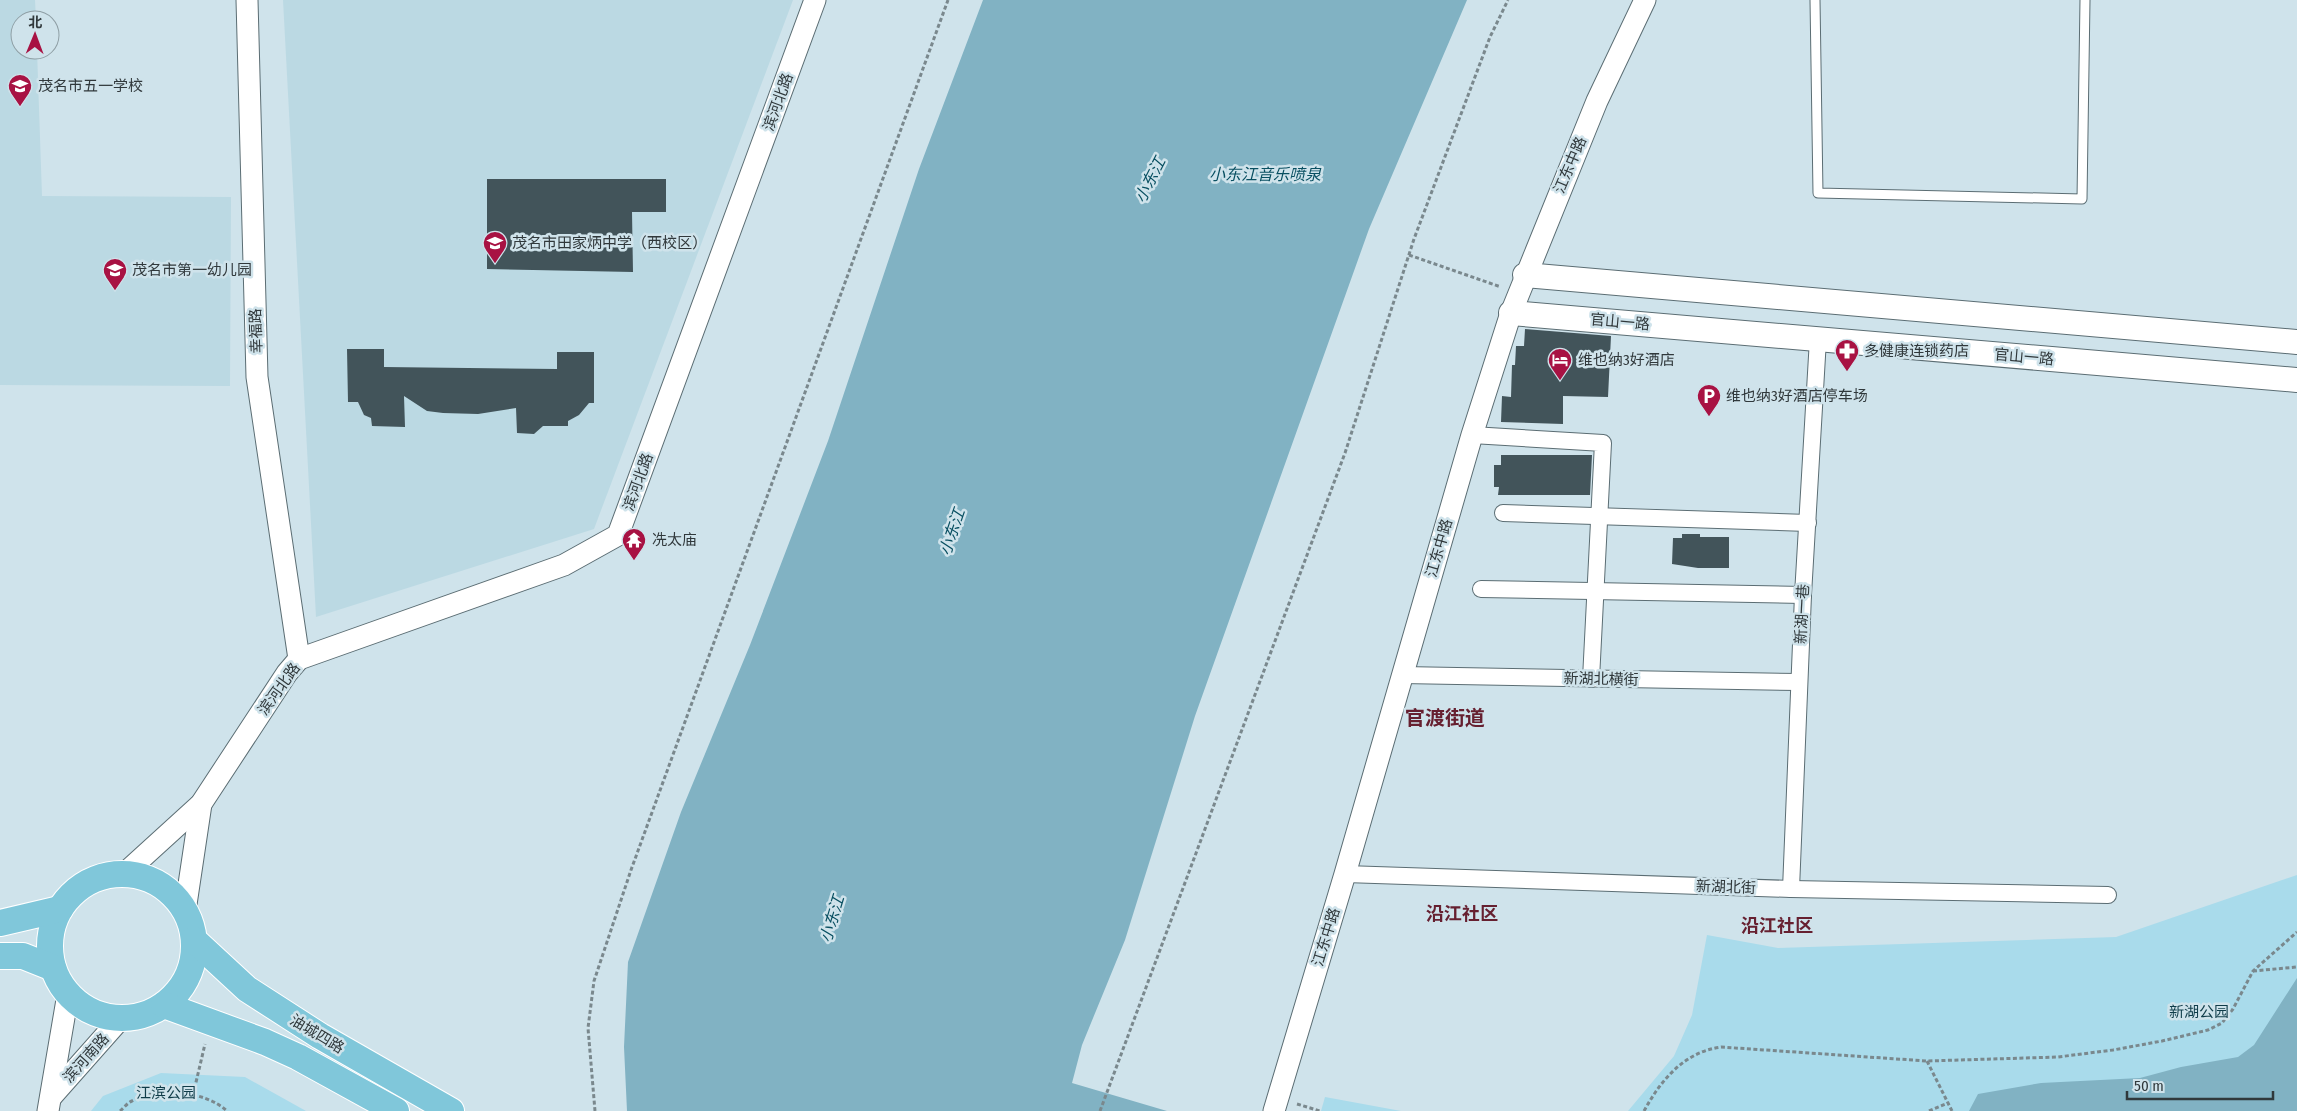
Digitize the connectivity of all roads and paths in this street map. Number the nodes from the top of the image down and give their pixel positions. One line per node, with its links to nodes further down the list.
1 (247, 0): 22 (street, 幸福路)
2 (815, 0): 22 (street, 滨河北路)
3 (948, 0): 52 (path)
4 (1508, 0): 8 (path)
5 (1645, 0): 10 (street, 江东中路)
6 (1815, 0): 7 (lane)
7 (2085, 0)
8 (1409, 255): 10 (path); 53 (path)
9 (1656, 286): 10 (main road); 11 (main road); 13 (main road)
10 (1518, 293): 11 (main road, 官山一路); 15 (street, 江东中路)
11 (1652, 325): 12 (main road, 官山一路)
12 (1818, 339): 14 (main road, 官山一路); 18 (street, 新湖一巷)
13 (2297, 342)
14 (2297, 380)
15 (1472, 434): 17 (street); 23 (street, 江东中路)
16 (1503, 513): 17 (street)
17 (1600, 516): 18 (street); 20 (street)
18 (1808, 523): 21 (street, 新湖一巷)
19 (1481, 589): 20 (street)
20 (1598, 591): 21 (street); 24 (street)
21 (1803, 595): 25 (street, 新湖一巷)
22 (299, 660): 26 (street, 滨河北路)
23 (1402, 674): 24 (street, 新湖北横街); 27 (street, 江东中路)
24 (1592, 680): 25 (street, 新湖北横街)
25 (1799, 682): 29 (street, 新湖一巷)
26 (201, 804): 28 (street, 滨河北路); 32 (street, 滨河北路)
27 (1345, 874): 29 (street, 新湖北街); 54 (street, 江东中路)
28 (123, 875): 31 (main road); 32 (main road)
29 (1791, 889): 30 (street, 新湖北街)
30 (2108, 895)
31 (60, 910): 33 (main road); 38 (main road)
32 (185, 911): 35 (main road)
33 (0, 923)
34 (2297, 932): 39 (path)
35 (194, 940): 41 (main road); 51 (main road, 油城四路)
36 (0, 956): 38 (main road)
37 (2297, 967): 39 (path)
38 (53, 968): 40 (main road)
39 (2253, 971): 44 (path)
40 (68, 994): 42 (main road); 47 (street, 滨河南路)
41 (164, 1005): 42 (main road); 43 (main road, 油城四路)
42 (121, 1018): 47 (street, 滨河南路)
43 (210, 1022): 45 (path); 50 (main road, 油城四路)
44 (1927, 1061): 46 (path); 55 (path)
45 (193, 1095): 48 (path); 49 (path)
46 (1948, 1103): 56 (path); 57 (path)
47 (49, 1104)
48 (120, 1111)
49 (227, 1111)
50 (396, 1111)
51 (451, 1111)
52 (595, 1111)
53 (1100, 1111)
54 (1274, 1111)
55 (1644, 1111)
56 (1929, 1111)
57 (1952, 1111)

